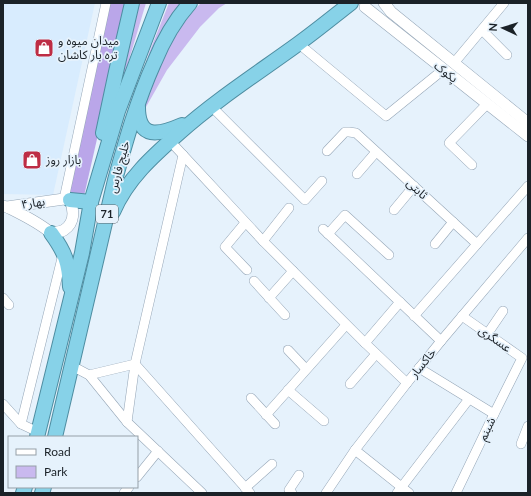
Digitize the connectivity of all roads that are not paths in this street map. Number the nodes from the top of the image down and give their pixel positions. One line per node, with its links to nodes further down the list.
1 (106, 3): 29 (street)
2 (132, 3): 30 (highway)
3 (159, 3): 30 (highway, خلیج فارس / 71)
4 (351, 3): 8 (street); 10 (highway)
5 (384, 3): 12 (street, پکوک)
6 (504, 3): 9 (street)
7 (188, 4): 14 (highway, خلیج فارس / 71)
8 (369, 5): 13 (street, پکوک)
9 (482, 30): 11 (street); 12 (street)
10 (299, 44): 13 (street); 16 (highway)
11 (507, 55)
12 (454, 63): 18 (street, پکوک)
13 (444, 69): 15 (street, پکوک)
14 (138, 104): 17 (highway); 43 (highway, خلیج فارس / 71)
15 (487, 104): 19 (street, پکوک); 24 (street)
16 (211, 106): 17 (highway); 26 (street)
17 (191, 121): 20 (highway)
18 (528, 122)
19 (528, 136)
20 (170, 140): 23 (street); 43 (highway)
21 (327, 151): 22 (street, ثابتی)
22 (376, 152): 25 (street); 27 (street, ثابتی)
23 (183, 155): 35 (street); 60 (street)
24 (472, 165)
25 (357, 174)
26 (322, 181)
27 (414, 186): 33 (street); 34 (street, ثابتی)
28 (528, 186): 40 (street)
29 (67, 199): 30 (highway); 31 (street, بهار۴); 36 (street)
30 (91, 202): 49 (highway, خلیج فارس / 71)
31 (5, 207): 36 (street)
32 (289, 208): 38 (street)
33 (394, 210)
34 (452, 222): 39 (street); 40 (street, ثابتی)
35 (245, 223): 38 (street); 44 (street)
36 (51, 234): 41 (highway)
37 (528, 238): 53 (street, خاکسار)
38 (263, 242): 45 (street)
39 (435, 244)
40 (477, 244): 52 (street)
41 (63, 253): 49 (highway); 77 (street)
42 (389, 255): 48 (street)
43 (97, 257): 62 (highway, خلیج فارس / 71)
44 (247, 270)
45 (293, 271): 47 (street); 54 (street)
46 (254, 281): 47 (street)
47 (269, 298): 51 (street)
48 (400, 302): 52 (street); 57 (street)
49 (69, 307): 80 (highway, خلیج فارس / 71)
50 (504, 311): 55 (street)
51 (285, 315)
52 (414, 316): 56 (street)
53 (462, 316): 55 (street, عسگری); 56 (street, خاکسار)
54 (346, 325): 57 (street); 65 (street)
55 (488, 333): 61 (street, عسگری)
56 (441, 341): 63 (street, خاکسار)
57 (365, 344): 59 (street)
58 (288, 350): 65 (street)
59 (376, 354): 67 (street); 68 (street)
60 (135, 364): 66 (street); 76 (street); 88 (street)
61 (519, 365): 64 (street); 73 (street, شبنم)
62 (72, 366): 66 (street); 81 (highway, خلیج فارس / 71)
63 (419, 368): 68 (street, خاکسار); 71 (street)
64 (528, 369)
65 (306, 370): 69 (street)
66 (90, 375): 76 (street)
67 (350, 384)
68 (407, 384): 83 (street, خاکسار)
69 (288, 390): 74 (street); 75 (street)
70 (251, 398): 74 (street)
71 (469, 399): 73 (street); 89 (street)
72 (3, 404): 77 (street)
73 (494, 414): 90 (street, شبنم)
74 (266, 415): 78 (street)
75 (324, 421)
76 (127, 422): 84 (street)
77 (21, 424): 80 (street)
78 (275, 424)
79 (528, 426): 82 (street)
80 (37, 435)
81 (55, 436)
82 (521, 444)
83 (355, 450): 89 (street); 93 (street, خاکسار)
84 (158, 451): 87 (street); 91 (street)
85 (272, 464): 88 (street)
86 (299, 475): 92 (street)
87 (138, 476)
88 (247, 490)
89 (402, 491)
90 (460, 492)
91 (202, 493)
92 (292, 493)
93 (326, 493)

